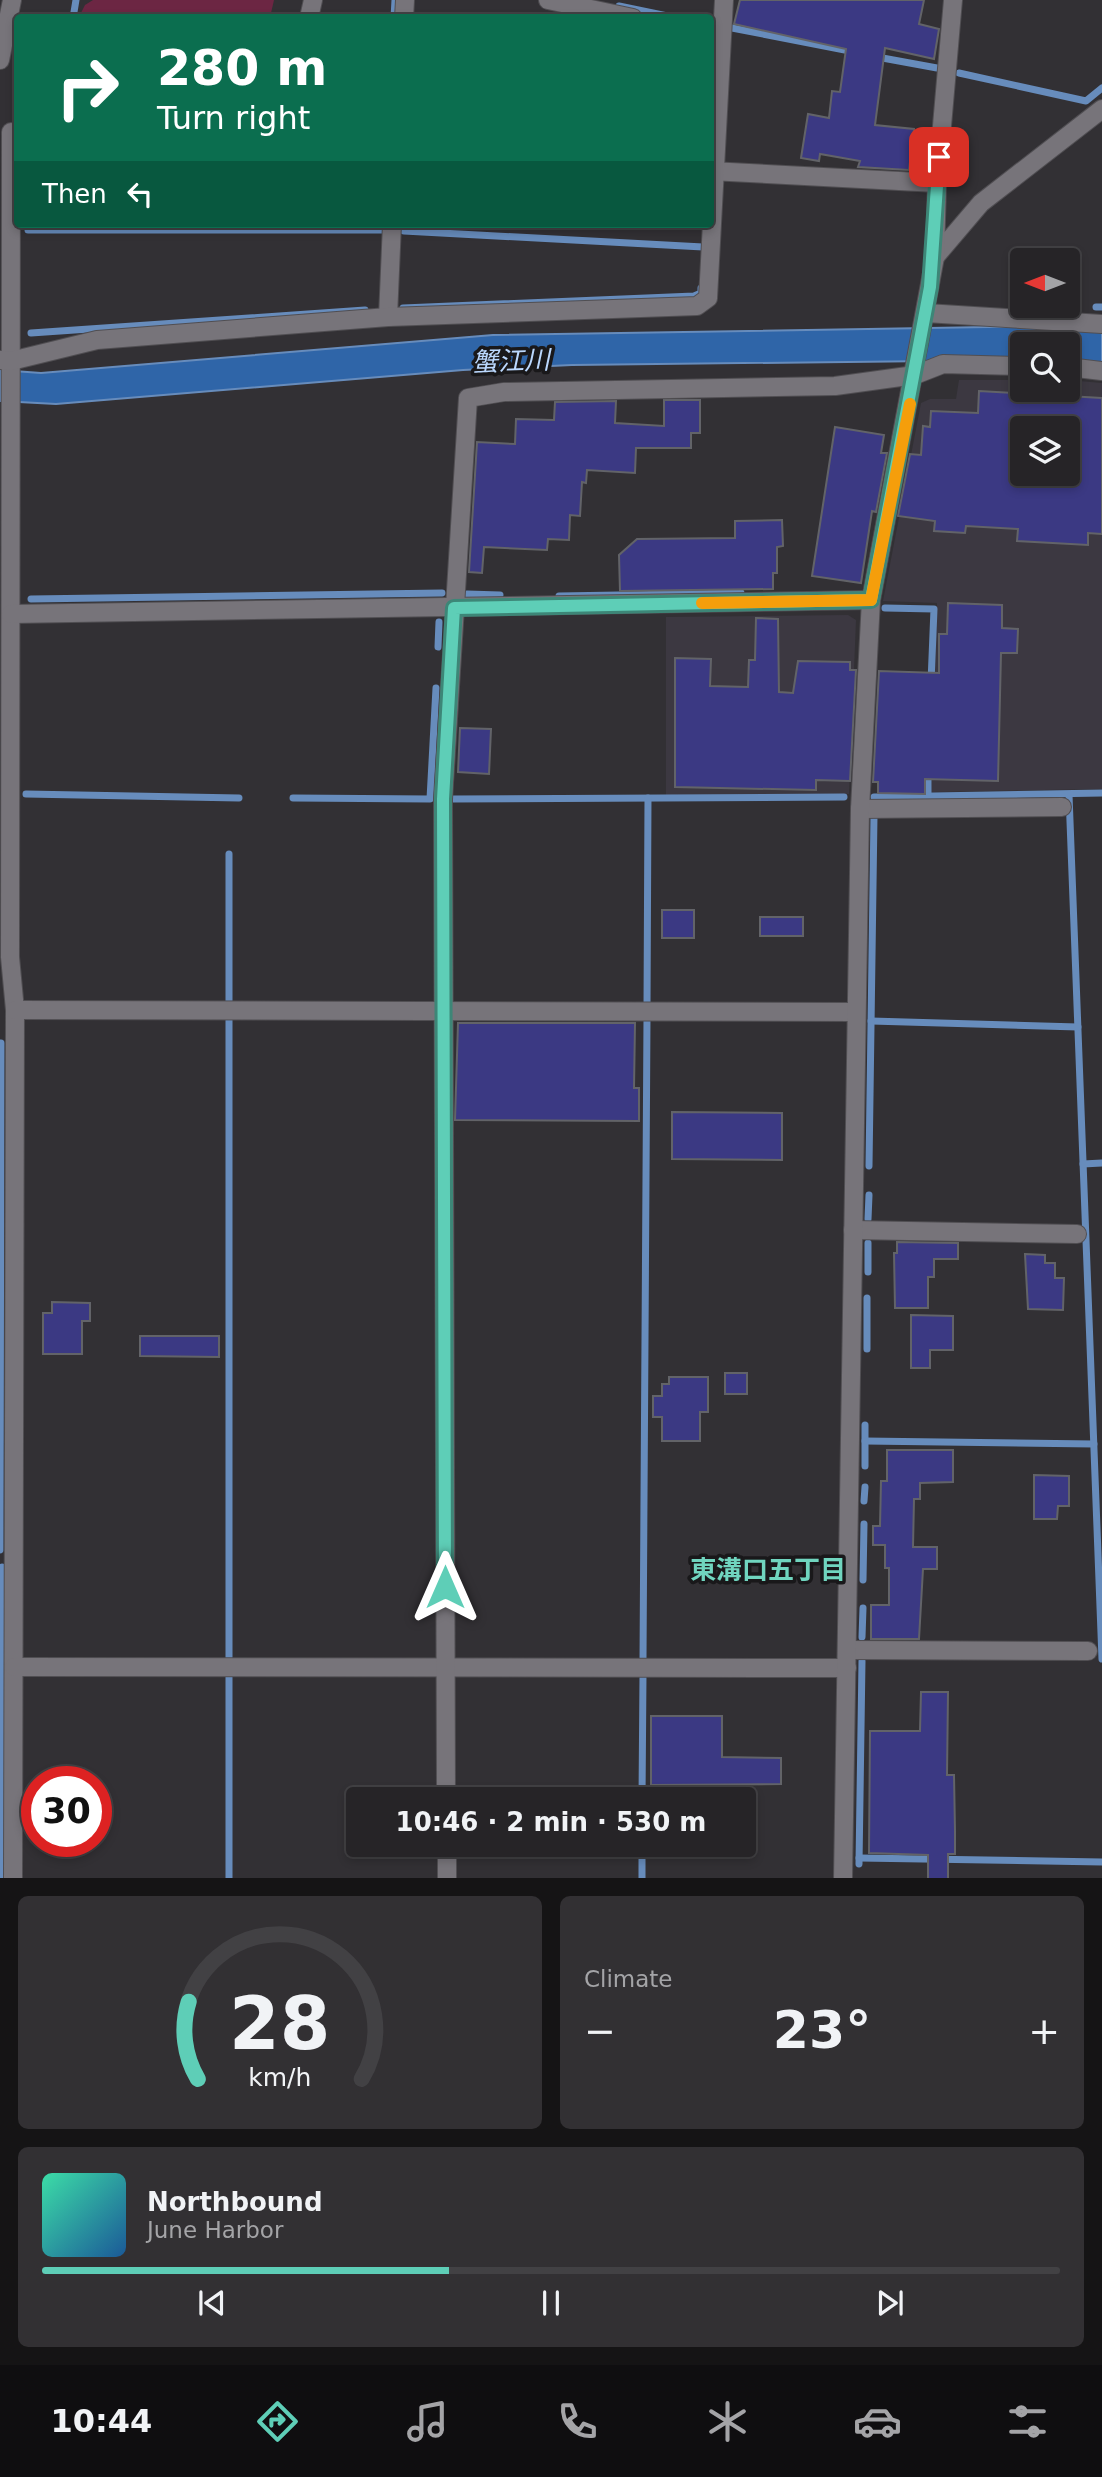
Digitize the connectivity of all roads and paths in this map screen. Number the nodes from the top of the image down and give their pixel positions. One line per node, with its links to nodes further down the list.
1 (12, 0): 7 (street)
2 (548, 0): 5 (street)
3 (724, 0): 6 (street)
4 (953, 0): 12 (street)
5 (614, 14)
6 (716, 35): 9 (street)
7 (0, 60)
8 (1102, 109): 15 (street)
9 (714, 126)
10 (10, 132): 19 (street)
11 (714, 171): 12 (street)
12 (937, 183): 15 (street)
13 (392, 228): 16 (street)
14 (711, 228): 16 (street)
15 (935, 257): 17 (street)
16 (388, 317): 19 (street)
17 (925, 318): 18 (street); 22 (street)
18 (1102, 324)
19 (5, 361): 24 (street)
20 (1010, 366): 22 (street)
21 (1080, 368): 23 (street)
22 (916, 370): 25 (street); 26 (street)
23 (1102, 371)
24 (5, 414): 27 (street)
25 (871, 600): 26 (street); 29 (street)
26 (454, 608): 27 (street); 32 (street)
27 (10, 614): 30 (street)
28 (1062, 807): 29 (street)
29 (860, 809): 33 (street)
30 (5, 961): 31 (street)
31 (15, 1010): 32 (street); 36 (street)
32 (444, 1011): 33 (street); 40 (street)
33 (856, 1012): 34 (street)
34 (853, 1230): 35 (street); 38 (street)
35 (1077, 1234)
36 (7, 1557): 39 (street)
37 (1088, 1651): 38 (street)
38 (847, 1659): 40 (street); 45 (street)
39 (14, 1667): 40 (street); 43 (street)
40 (446, 1668): 41 (street)
41 (446, 1787)
42 (447, 1857): 44 (street)
43 (13, 1878)
44 (447, 1878)
45 (844, 1878)

